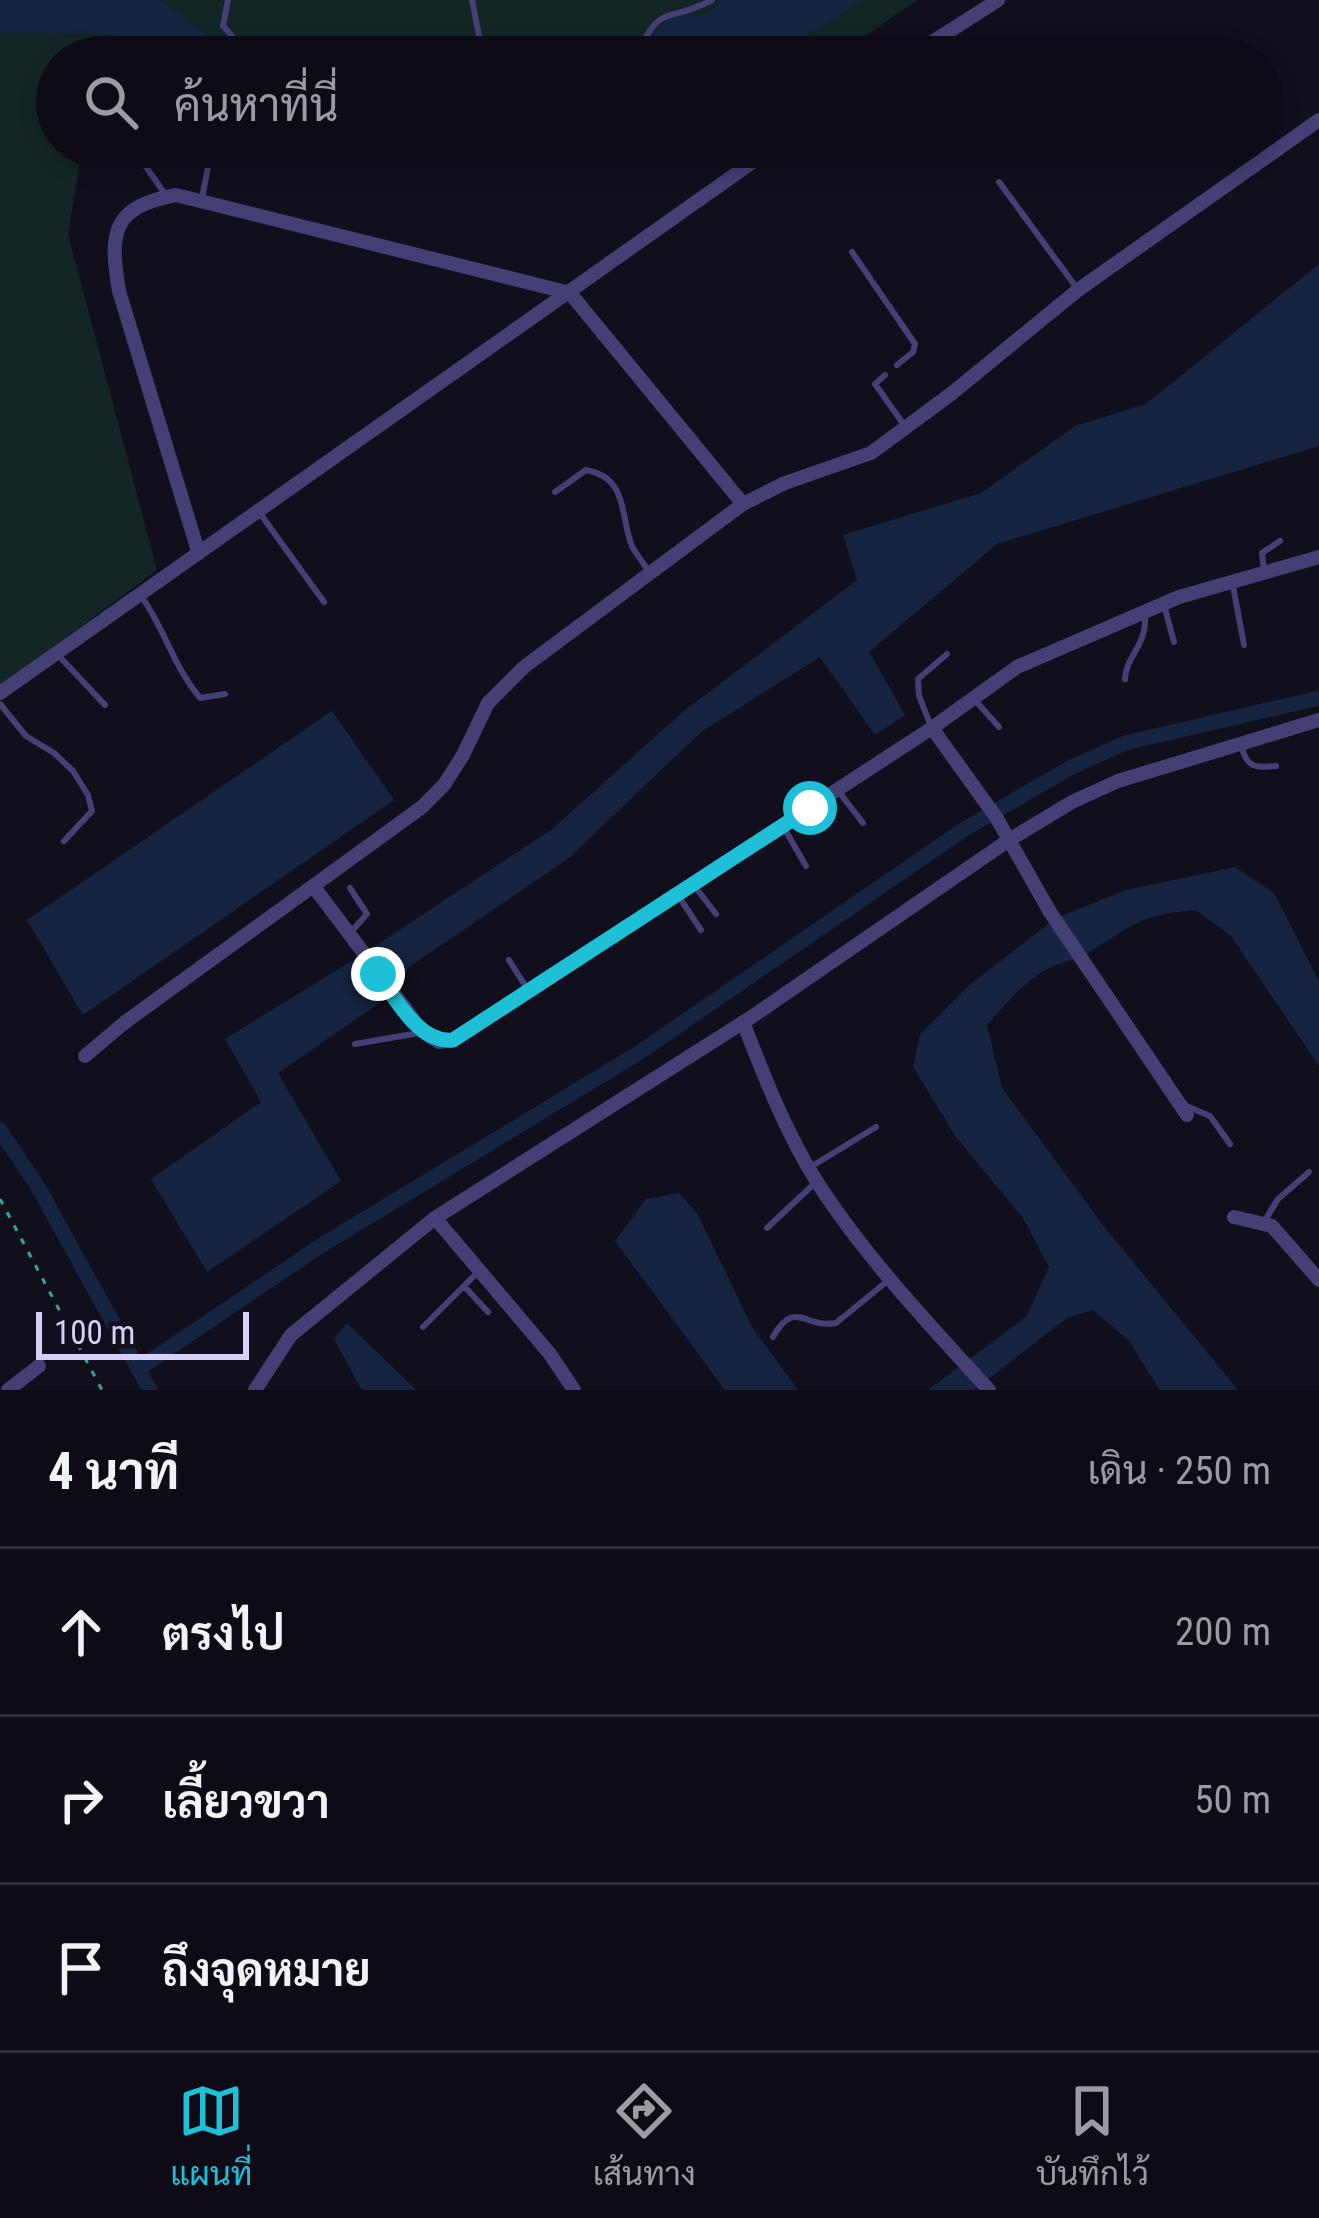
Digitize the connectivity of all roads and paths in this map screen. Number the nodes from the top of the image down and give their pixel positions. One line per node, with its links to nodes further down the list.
1 (228, 0): 5 (lane)
2 (472, 0): 6 (lane)
3 (712, 0): 7 (lane)
4 (998, 0): 8 (street)
5 (232, 36)
6 (479, 36)
7 (646, 36)
8 (942, 36)
9 (1319, 120): 10 (street)
10 (1283, 145)
11 (146, 168): 16 (lane)
12 (208, 168): 17 (lane)
13 (745, 168): 20 (street)
14 (1251, 168): 19 (street)
15 (999, 182): 19 (lane)
16 (166, 197): 17 (street); 28 (street)
17 (201, 202): 20 (street)
18 (852, 252): 21 (lane)
19 (1078, 290): 23 (street)
20 (570, 293): 25 (street); 26 (street)
21 (897, 365)
22 (884, 375): 23 (lane)
23 (906, 428): 25 (street)
24 (555, 492): 31 (lane)
25 (743, 504): 31 (street)
26 (256, 509): 28 (street); 34 (lane)
27 (1280, 541): 30 (lane)
28 (198, 550): 33 (street)
29 (1318, 560): 30 (street)
30 (1264, 573): 32 (street)
31 (650, 574): 59 (street)
32 (1232, 582): 35 (street); 38 (lane)
33 (139, 593): 39 (street); 43 (lane)
34 (324, 602)
35 (1164, 604): 36 (street); 37 (lane)
36 (1145, 611): 41 (lane); 44 (street)
37 (1174, 642)
38 (1244, 645)
39 (56, 653): 42 (street); 46 (lane)
40 (947, 654): 49 (lane)
41 (1125, 679)
42 (0, 693)
43 (225, 694)
44 (974, 698): 48 (lane); 49 (street)
45 (0, 704): 56 (lane)
46 (105, 705)
47 (1319, 721): 50 (street)
48 (999, 727)
49 (932, 728): 52 (street); 55 (street)
50 (1240, 742): 51 (lane); 55 (street)
51 (1276, 766)
52 (838, 790): 53 (lane); 54 (street)
53 (862, 823)
54 (782, 825): 57 (lane); 58 (street)
55 (1009, 840): 67 (street); 71 (street)
56 (64, 841)
57 (806, 866)
58 (693, 884): 61 (street); 62 (lane)
59 (314, 887): 64 (street); 70 (street)
60 (350, 889): 64 (lane)
61 (677, 894): 63 (lane); 66 (street)
62 (716, 914)
63 (701, 930)
64 (348, 935): 68 (street)
65 (508, 960): 66 (lane)
66 (528, 991): 68 (street)
67 (743, 1022): 75 (street); 78 (street)
68 (423, 1032): 69 (lane)
69 (355, 1044)
70 (85, 1057)
71 (1183, 1109): 73 (lane)
72 (876, 1127): 75 (lane)
73 (1230, 1144)
74 (1310, 1172): 79 (lane)
75 (813, 1174): 80 (lane); 82 (street)
76 (0, 1199): 92 (path)
77 (1234, 1217): 79 (street)
78 (435, 1218): 81 (street); 93 (street)
79 (1264, 1223): 83 (street)
80 (767, 1228)
81 (479, 1271): 84 (lane); 94 (street)
82 (890, 1280): 87 (lane); 90 (street)
83 (1319, 1280)
84 (464, 1286): 85 (lane); 86 (lane)
85 (488, 1312)
86 (423, 1327)
87 (773, 1337)
88 (39, 1366): 91 (street)
89 (0, 1378): 91 (street)
90 (988, 1388)
91 (7, 1390)
92 (102, 1390)
93 (255, 1390)
94 (574, 1390)

